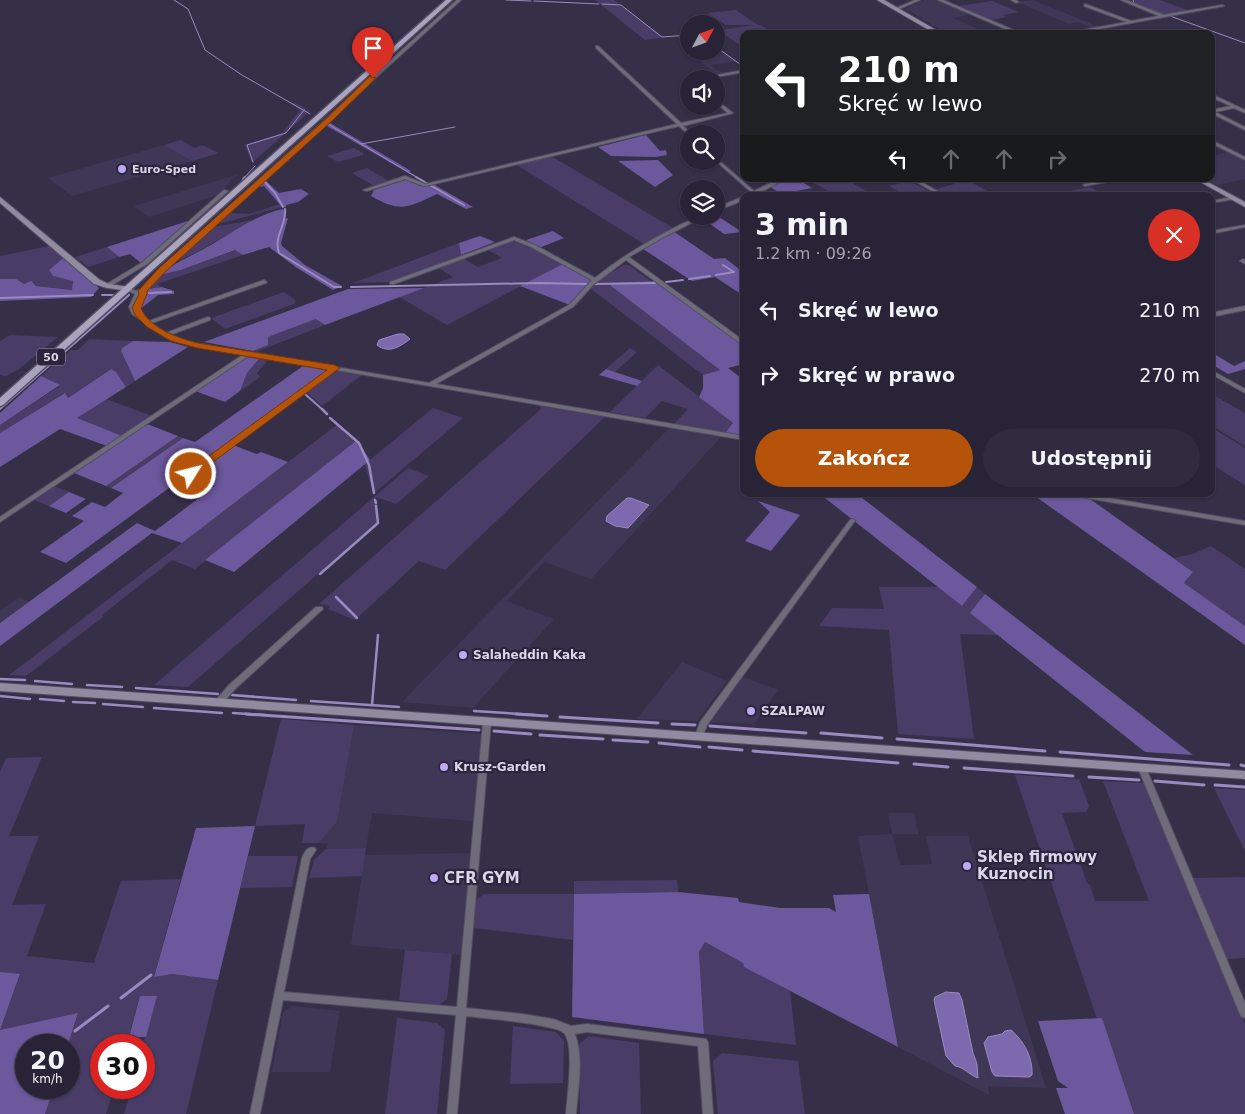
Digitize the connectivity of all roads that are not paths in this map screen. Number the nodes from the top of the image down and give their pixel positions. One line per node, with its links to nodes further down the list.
1 (449, 0): 57 (main road, 50)
2 (460, 0): 57 (street)
3 (880, 0): 9 (street)
4 (918, 0): 9 (street)
5 (940, 0): 13 (street)
6 (1123, 0): 10 (street)
7 (1085, 4): 11 (street)
8 (1222, 6): 10 (street)
9 (896, 9): 12 (street)
10 (1163, 16): 11 (street)
11 (1130, 22): 14 (street)
12 (933, 30)
13 (1011, 30)
14 (1085, 30)
15 (597, 47): 26 (street)
16 (740, 72): 17 (street)
17 (725, 74)
18 (1215, 97): 19 (street)
19 (1234, 107): 21 (street); 22 (street)
20 (725, 108): 24 (street)
21 (1215, 110)
22 (1245, 112)
23 (1215, 113): 27 (street)
24 (725, 114)
25 (722, 115): 26 (street)
26 (680, 124): 38 (street)
27 (1245, 129)
28 (1215, 143): 29 (street)
29 (1245, 159)
30 (725, 167): 31 (street)
31 (740, 180)
32 (742, 182): 40 (street)
33 (776, 182): 41 (street)
34 (918, 182): 42 (street)
35 (1104, 182): 37 (street)
36 (1204, 182): 43 (street)
37 (1085, 186)
38 (366, 190)
39 (226, 192): 56 (street)
40 (753, 192)
41 (756, 192)
42 (937, 192)
43 (1233, 198): 46 (street); 47 (street)
44 (0, 199): 56 (street)
45 (740, 199): 48 (street)
46 (1215, 201)
47 (1245, 205)
48 (725, 206)
49 (684, 225): 52 (street)
50 (1245, 226): 51 (street)
51 (1215, 232)
52 (627, 258): 53 (street); 63 (street)
53 (595, 280): 55 (street); 67 (street)
54 (264, 282): 61 (street)
55 (392, 282)
56 (109, 285): 57 (street)
57 (134, 290): 61 (street); 69 (main road, 50)
58 (1245, 308): 59 (street)
59 (1215, 314)
60 (208, 319): 62 (street)
61 (145, 321): 62 (street)
62 (165, 335): 64 (street)
63 (740, 341)
64 (248, 354): 65 (street); 73 (street)
65 (335, 368): 67 (street); 71 (street)
66 (1215, 374): 68 (street)
67 (431, 384): 70 (street)
68 (1245, 391)
69 (0, 403)
70 (740, 437)
71 (191, 474)
72 (1093, 497): 75 (street)
73 (0, 520)
74 (852, 521): 80 (street)
75 (1245, 523)
76 (319, 609): 78 (street)
77 (0, 687): 78 (street)
78 (219, 702): 79 (street)
79 (487, 722): 80 (street); 85 (street)
80 (699, 736): 81 (street)
81 (1142, 768): 82 (street); 86 (street)
82 (1245, 775)
83 (312, 850): 84 (street)
84 (279, 996): 85 (street); 88 (street)
85 (460, 1011): 87 (street); 89 (street)
86 (1245, 1014)
87 (569, 1031): 90 (street); 91 (street)
88 (255, 1114)
89 (452, 1114)
90 (571, 1114)
91 (708, 1114)

